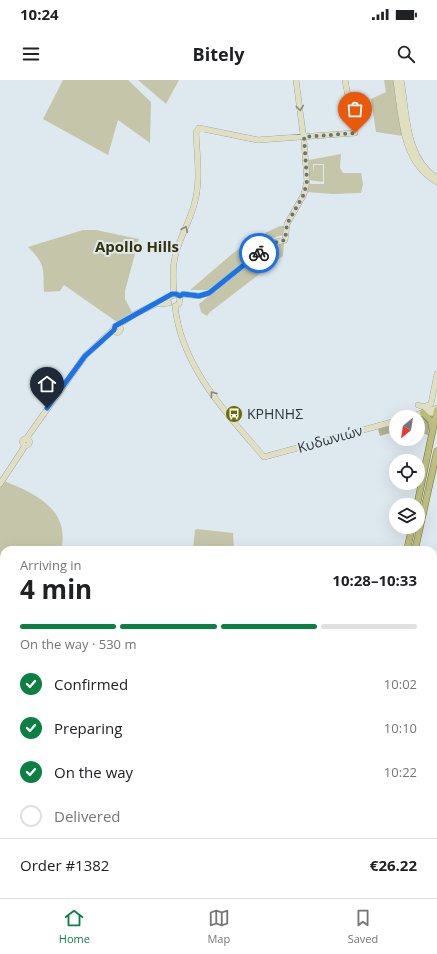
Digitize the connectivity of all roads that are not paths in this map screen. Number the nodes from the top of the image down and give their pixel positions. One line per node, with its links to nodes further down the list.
1 (296, 80): 5 (street, one-way to 5)
2 (345, 80): 5 (street)
3 (396, 80): 7 (street)
4 (401, 80): 6 (street)
5 (304, 137): 8 (street); 9 (street, one-way to 5)
6 (437, 178)
7 (437, 182)
8 (180, 296): 9 (street); 9 (street)
9 (172, 300): 15 (street, Κυδωνιών, one-way to 9); 17 (street)
10 (437, 374): 11 (street)
11 (418, 405)
12 (437, 411): 13 (street); 16 (main road)
13 (425, 413)
14 (425, 416): 16 (main road)
15 (389, 422)
16 (432, 437): 21 (main road)
17 (26, 442): 19 (street); 20 (street)
18 (437, 451): 24 (main road)
19 (0, 478)
20 (0, 484)
21 (419, 498)
22 (410, 534): 23 (main road)
23 (408, 546)
24 (416, 546)

